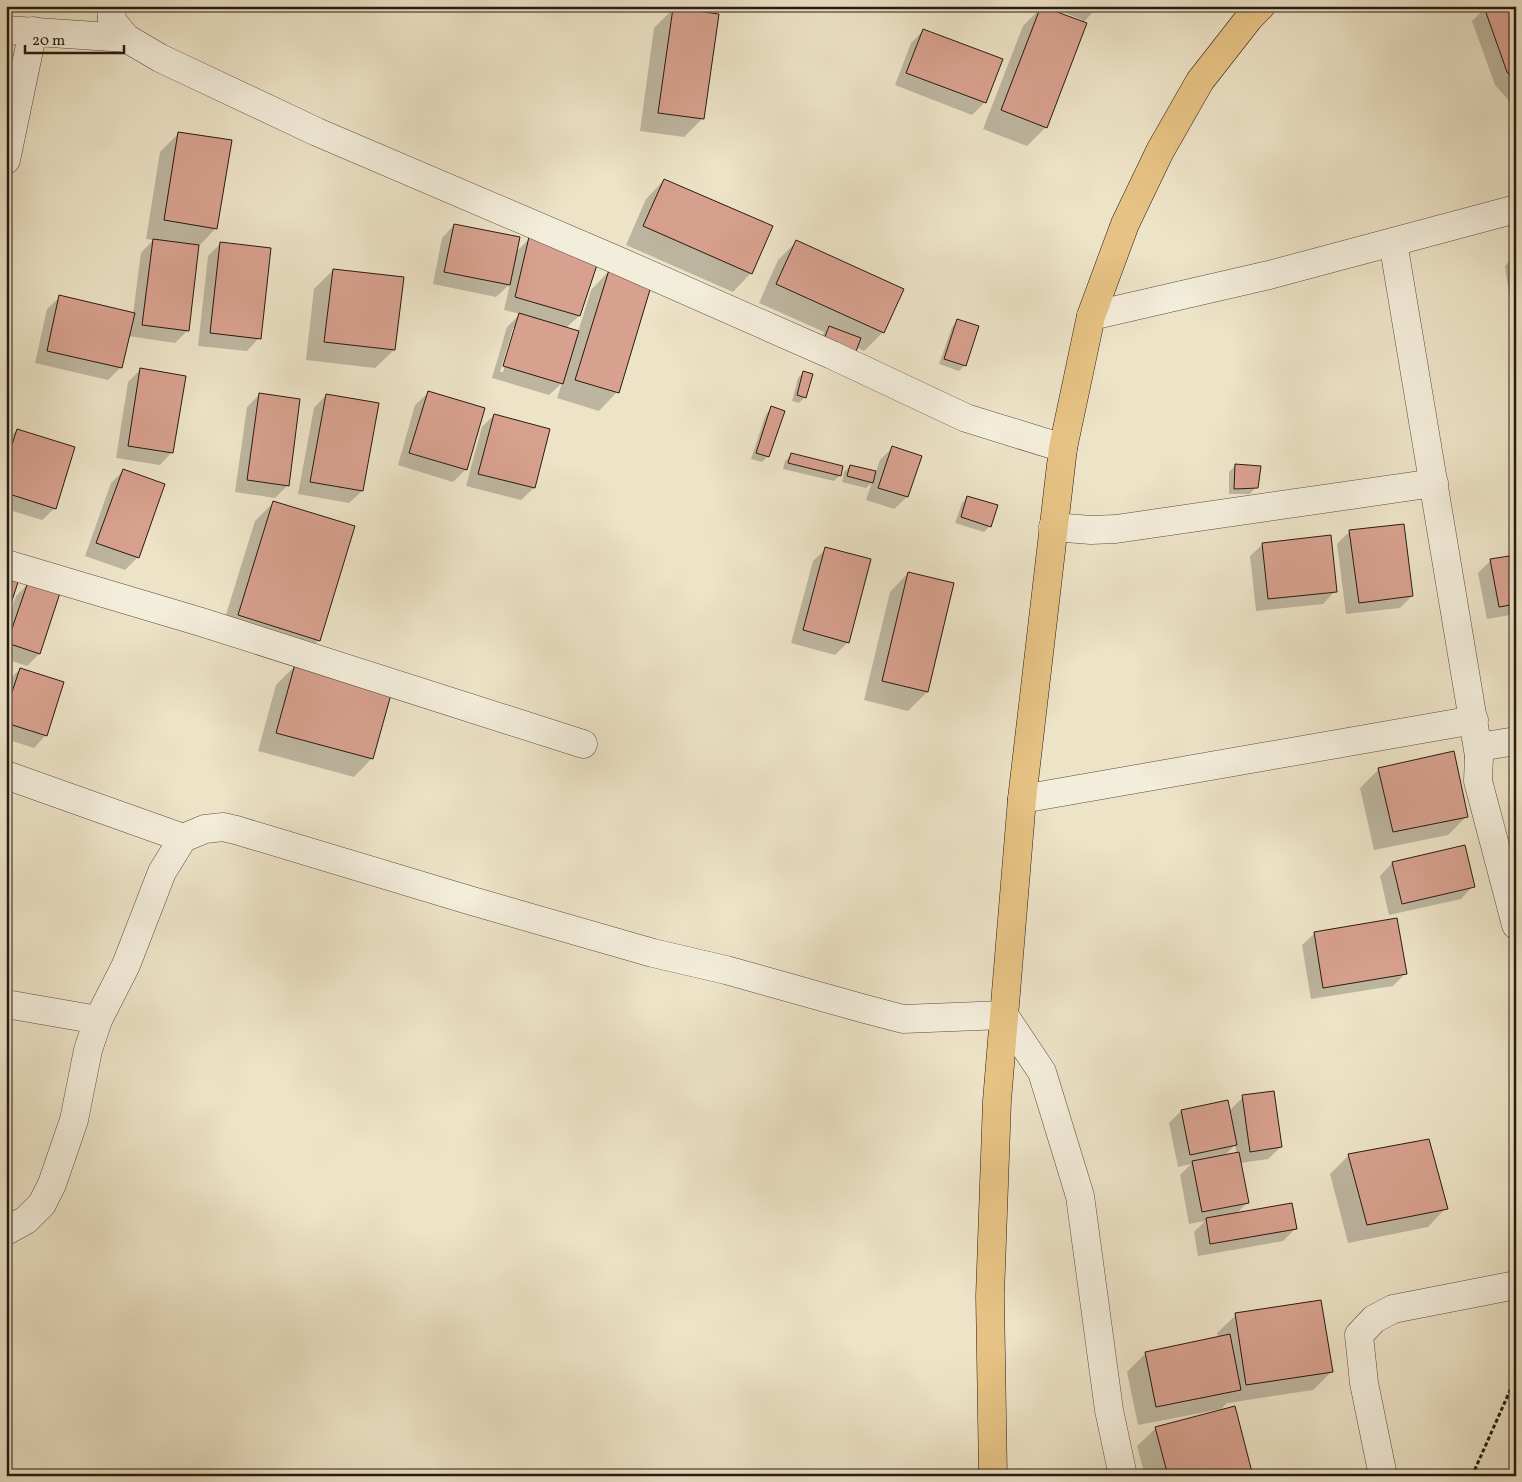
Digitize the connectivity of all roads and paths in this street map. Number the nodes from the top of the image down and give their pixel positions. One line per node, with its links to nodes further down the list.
1 (112, 6): 5 (street)
2 (1261, 6): 9 (main road)
3 (6, 30): 4 (street)
4 (33, 31): 5 (street); 6 (street)
5 (126, 38): 10 (street)
6 (6, 160)
7 (1516, 209): 8 (street)
8 (1393, 242): 9 (street); 11 (street)
9 (1091, 316): 10 (main road)
10 (1063, 448): 12 (main road)
11 (1434, 483): 12 (street); 14 (street)
12 (1053, 527): 19 (main road)
13 (6, 564): 16 (street)
14 (1474, 720): 17 (street); 19 (street)
15 (1516, 741): 17 (street)
16 (583, 744)
17 (1479, 756): 21 (street)
18 (6, 775): 20 (street)
19 (1022, 799): 23 (main road)
20 (183, 838): 23 (street); 24 (street)
21 (1516, 925)
22 (6, 1004): 24 (street)
23 (1004, 1015): 28 (main road); 29 (street)
24 (98, 1020): 25 (street)
25 (6, 1231)
26 (1516, 1284): 30 (street)
27 (1516, 1377): 31 (path)
28 (993, 1476)
29 (1123, 1476)
30 (1383, 1476)
31 (1472, 1476)

